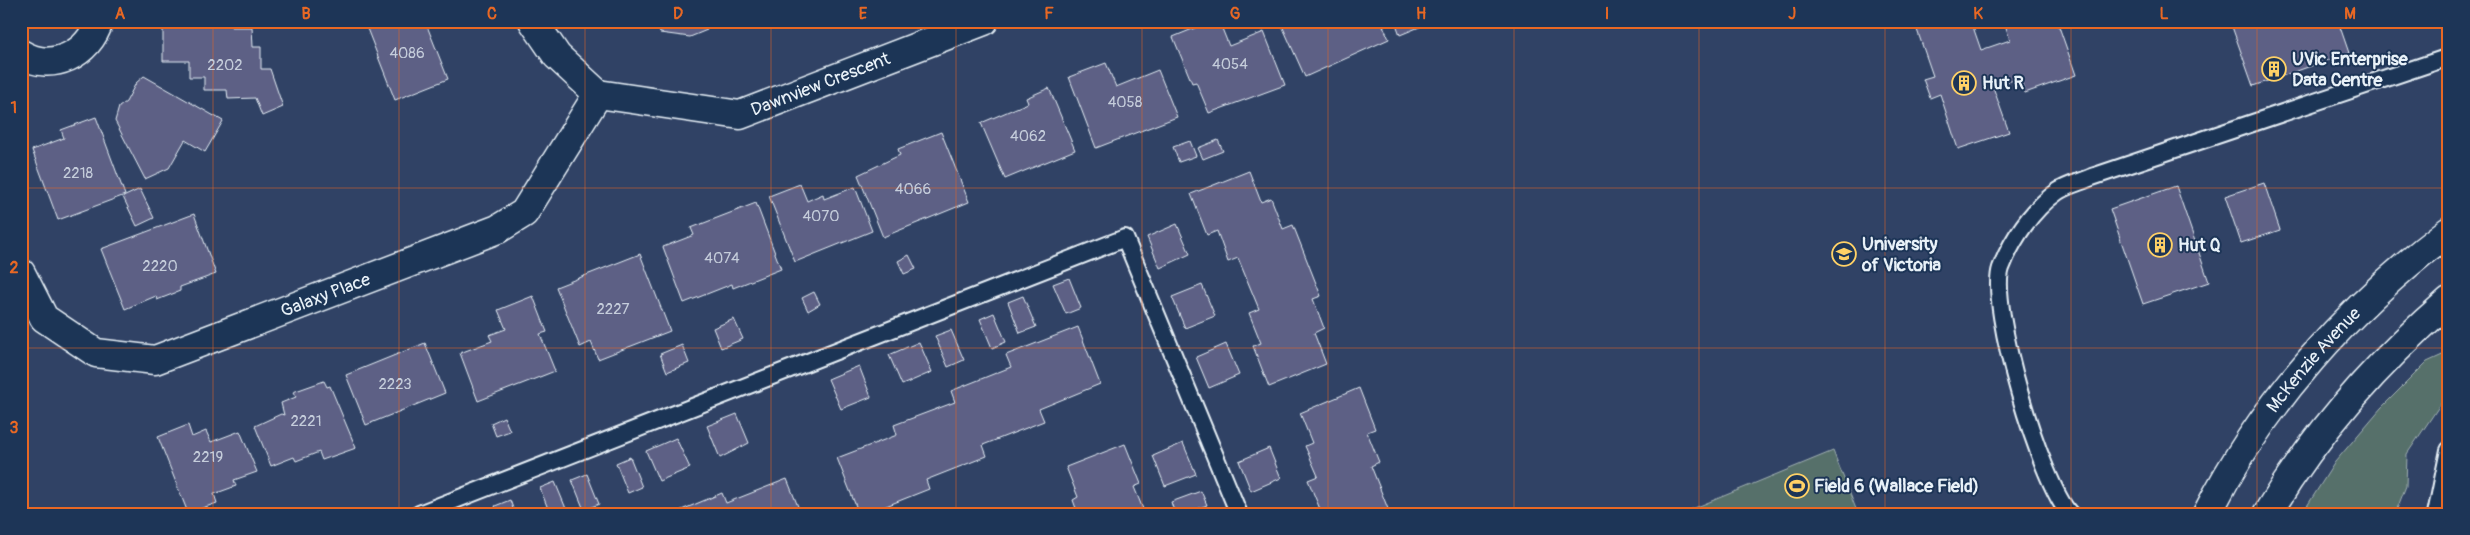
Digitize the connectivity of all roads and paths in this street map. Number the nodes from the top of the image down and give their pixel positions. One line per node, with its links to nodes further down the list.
1 (99, 21): 4 (street)
2 (533, 21): 6 (street)
3 (984, 21): 6 (street, Dawnview Crescent)
4 (21, 54)
5 (2449, 57): 11 (lane)
6 (598, 94): 8 (street, Galaxy Place)
7 (2449, 231): 14 (street, McKenzie Avenue)
8 (21, 273)
9 (2449, 302): 15 (street)
10 (2449, 450): 16 (lane)
11 (2066, 513)
12 (419, 514): 13 (lane)
13 (1239, 514)
14 (2207, 514)
15 (2267, 514)
16 (2436, 514)

